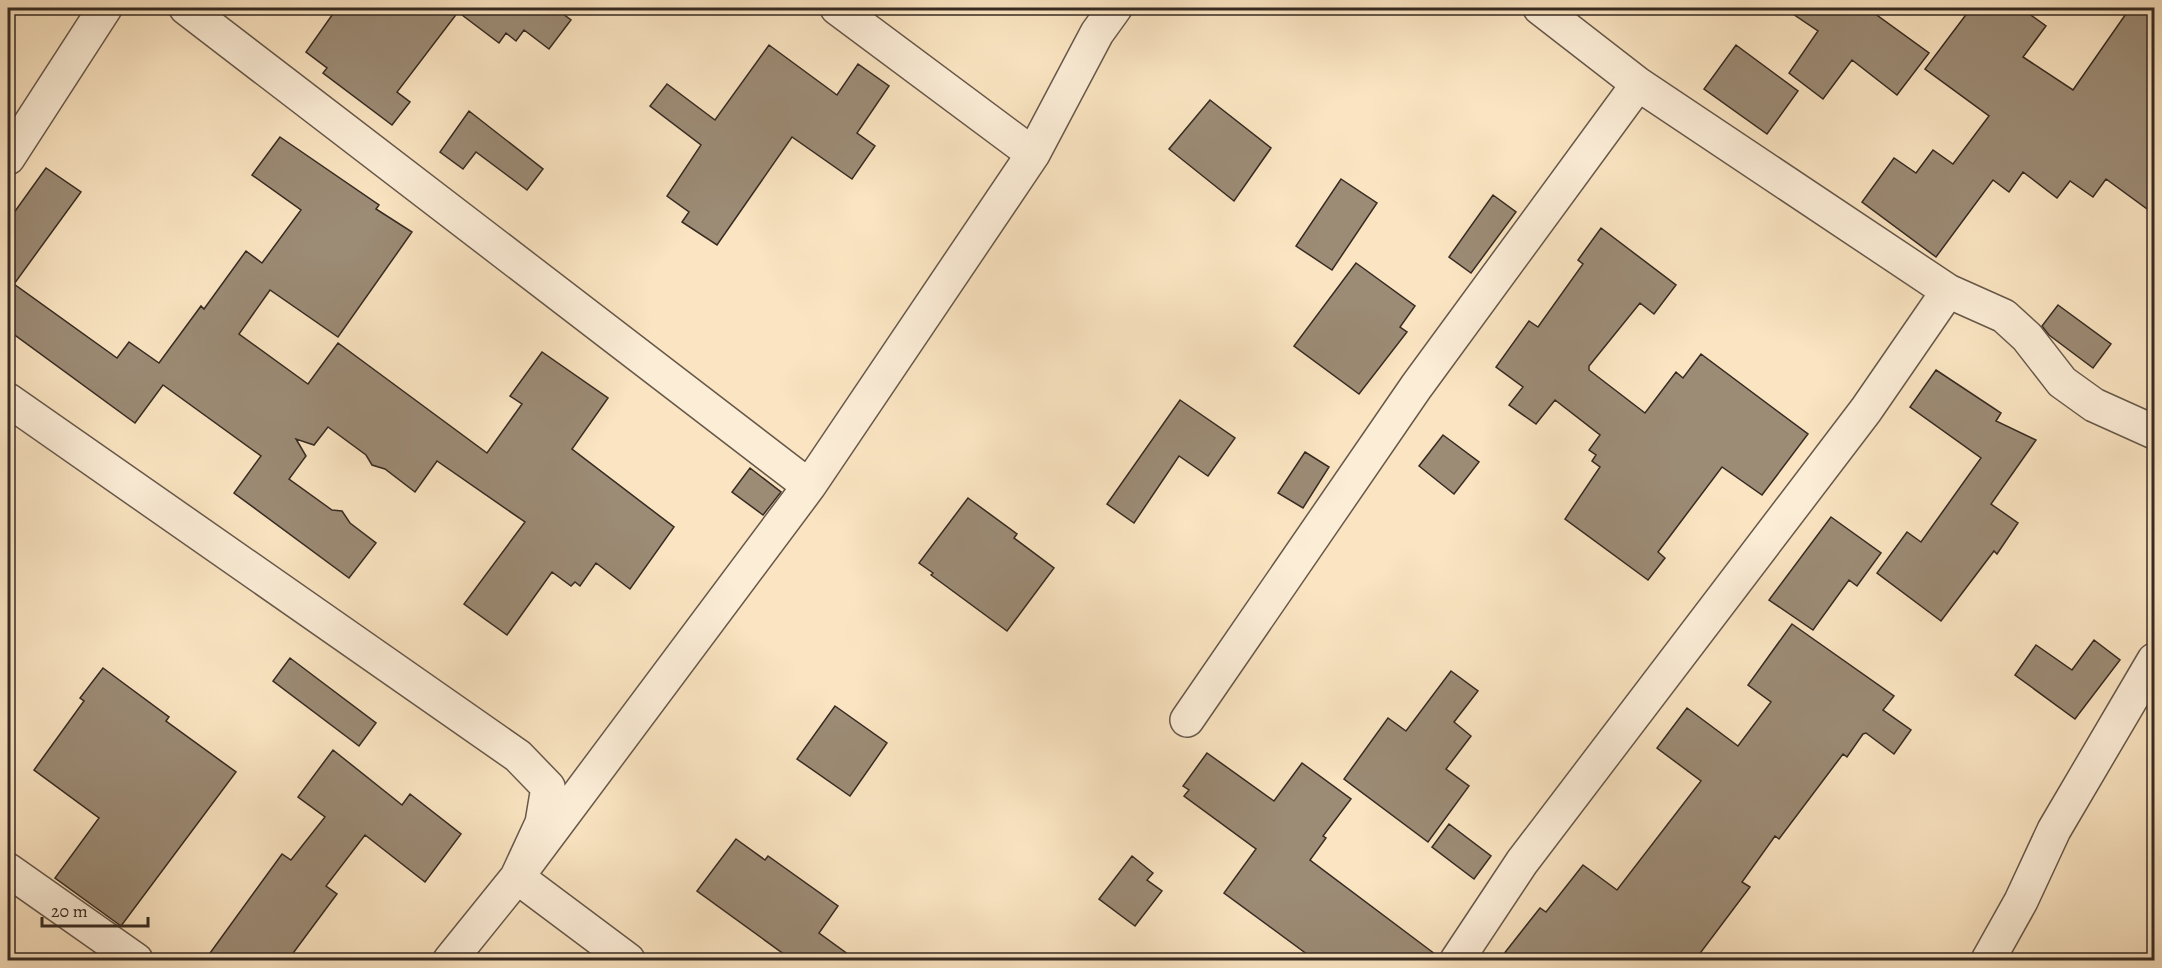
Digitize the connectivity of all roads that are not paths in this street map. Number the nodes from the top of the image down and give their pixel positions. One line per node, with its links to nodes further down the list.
1 (105, 8): 8 (street)
2 (186, 8): 12 (street)
3 (837, 8): 7 (street)
4 (1115, 8): 7 (street)
5 (1540, 8): 6 (street)
6 (1638, 84): 9 (street); 14 (street)
7 (1033, 154): 12 (street)
8 (8, 158)
9 (1948, 291): 11 (street); 20 (street)
10 (8, 400): 16 (street)
11 (2154, 432)
12 (809, 486): 16 (street)
13 (2154, 660): 21 (street)
14 (1187, 720)
15 (8, 870): 17 (street)
16 (517, 877): 18 (street); 19 (street)
17 (136, 960)
18 (450, 960)
19 (628, 960)
20 (1457, 960)
21 (1988, 960)

